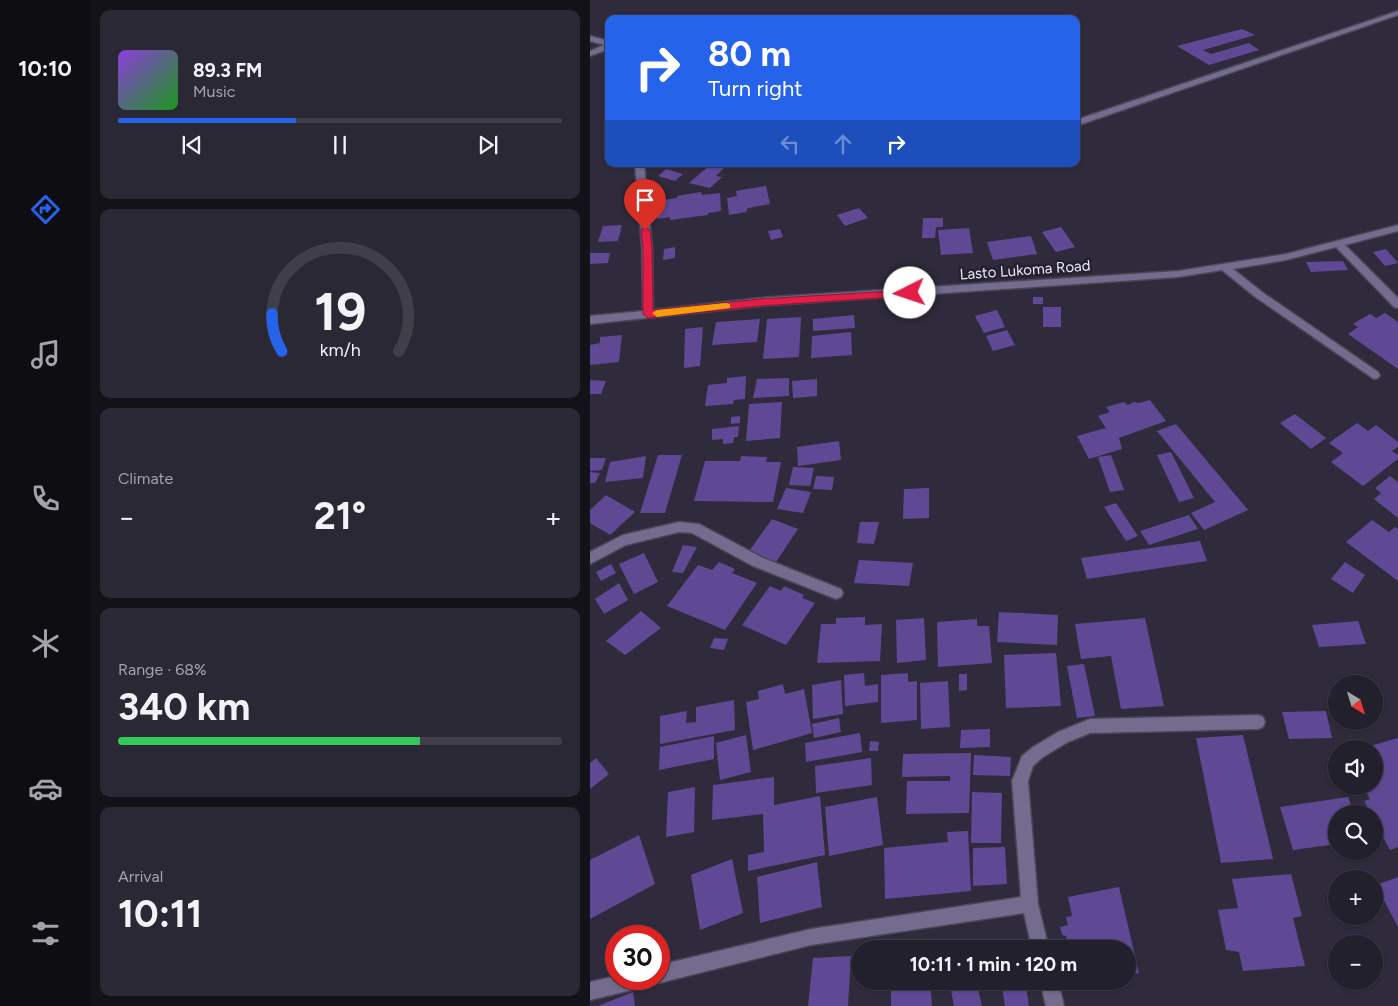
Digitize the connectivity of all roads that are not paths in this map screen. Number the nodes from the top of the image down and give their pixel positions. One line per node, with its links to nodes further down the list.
1 (1398, 13): 6 (street)
2 (590, 38): 3 (street)
3 (605, 44)
4 (605, 47): 5 (street)
5 (590, 54)
6 (1080, 122)
7 (639, 167): 12 (street)
8 (1398, 228): 9 (street, Lasto Lukoma Road)
9 (1339, 245): 10 (street, Lasto Lukoma Road); 11 (street)
10 (1224, 267): 12 (street, Lasto Lukoma Road); 14 (street)
11 (1398, 304)
12 (648, 314): 13 (street, Lasto Lukoma Road)
13 (590, 320)
14 (1374, 375)
15 (590, 558): 16 (street)
16 (836, 593)
17 (1258, 722): 18 (street)
18 (1030, 904): 19 (street); 20 (street)
19 (1039, 940)
20 (670, 971)
21 (605, 987): 23 (street)
22 (1051, 990): 24 (street)
23 (590, 991)
24 (1055, 1006)

